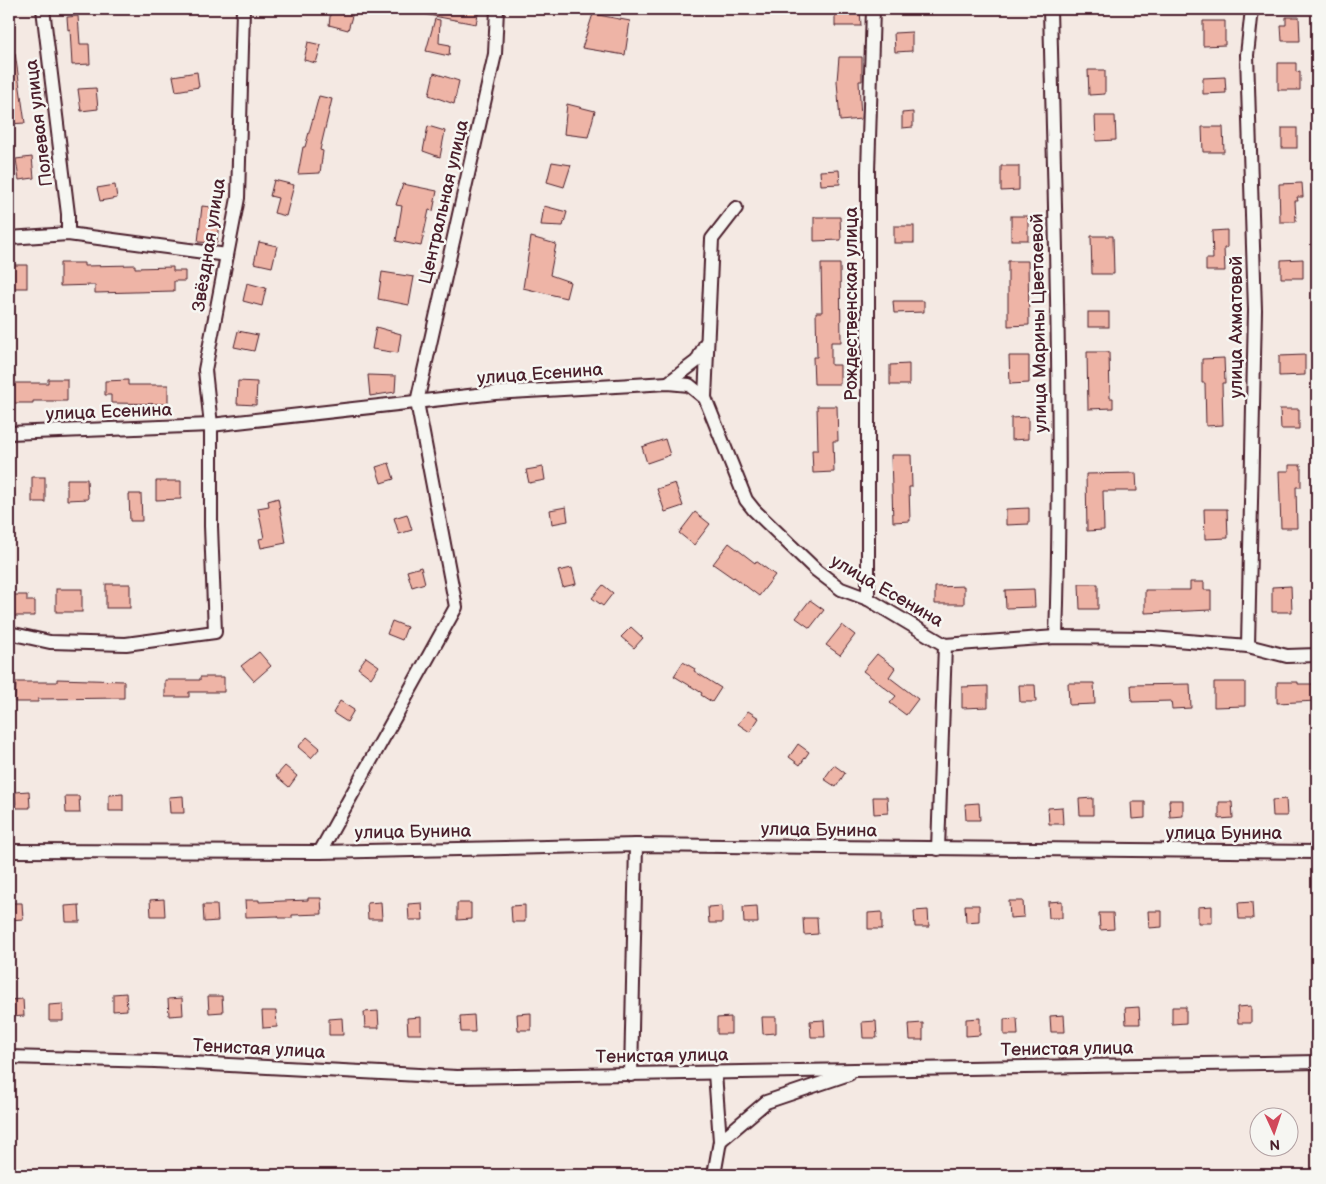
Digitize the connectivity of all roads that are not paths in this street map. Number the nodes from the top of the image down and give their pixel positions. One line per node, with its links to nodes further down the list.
1 (44, 9): 8 (street, Полевая улица)
2 (243, 9): 10 (street, Звёздная улица)
3 (497, 9): 14 (street, Центральная улица)
4 (873, 9): 17 (street, Рождественская улица)
5 (1050, 9): 19 (street, улица Марины Цветаевой)
6 (1252, 9): 21 (street, улица Ахматовой)
7 (736, 208): 11 (street)
8 (68, 234): 9 (street); 10 (street)
9 (9, 238)
10 (227, 255): 15 (street, Звёздная улица)
11 (709, 338): 12 (street); 13 (street)
12 (668, 383): 13 (street, улица Есенина); 14 (street, улица Есенина)
13 (705, 398): 17 (street, улица Есенина)
14 (416, 402): 15 (street, улица Есенина); 26 (street, улица Бунина)
15 (211, 425): 16 (street, улица Есенина); 18 (street)
16 (9, 433)
17 (868, 599): 20 (street, улица Есенина)
18 (9, 633)
19 (1056, 638): 20 (street, улица Есенина); 21 (street, улица Есенина)
20 (945, 645): 24 (street)
21 (1248, 646): 22 (street, улица Есенина)
22 (1317, 655)
23 (636, 845): 24 (street, улица Бунина); 26 (street, улица Бунина); 32 (street)
24 (938, 849): 27 (street, улица Бунина)
25 (9, 851): 26 (street, улица Бунина)
26 (320, 852)
27 (1317, 852)
28 (9, 1057): 32 (street, Тенистая улица)
29 (1317, 1062): 30 (street, Тенистая улица)
30 (860, 1070): 31 (street, Тенистая улица); 33 (street)
31 (715, 1073): 32 (street, Тенистая улица); 33 (street)
32 (631, 1074)
33 (720, 1140): 34 (street)
34 (714, 1175)

